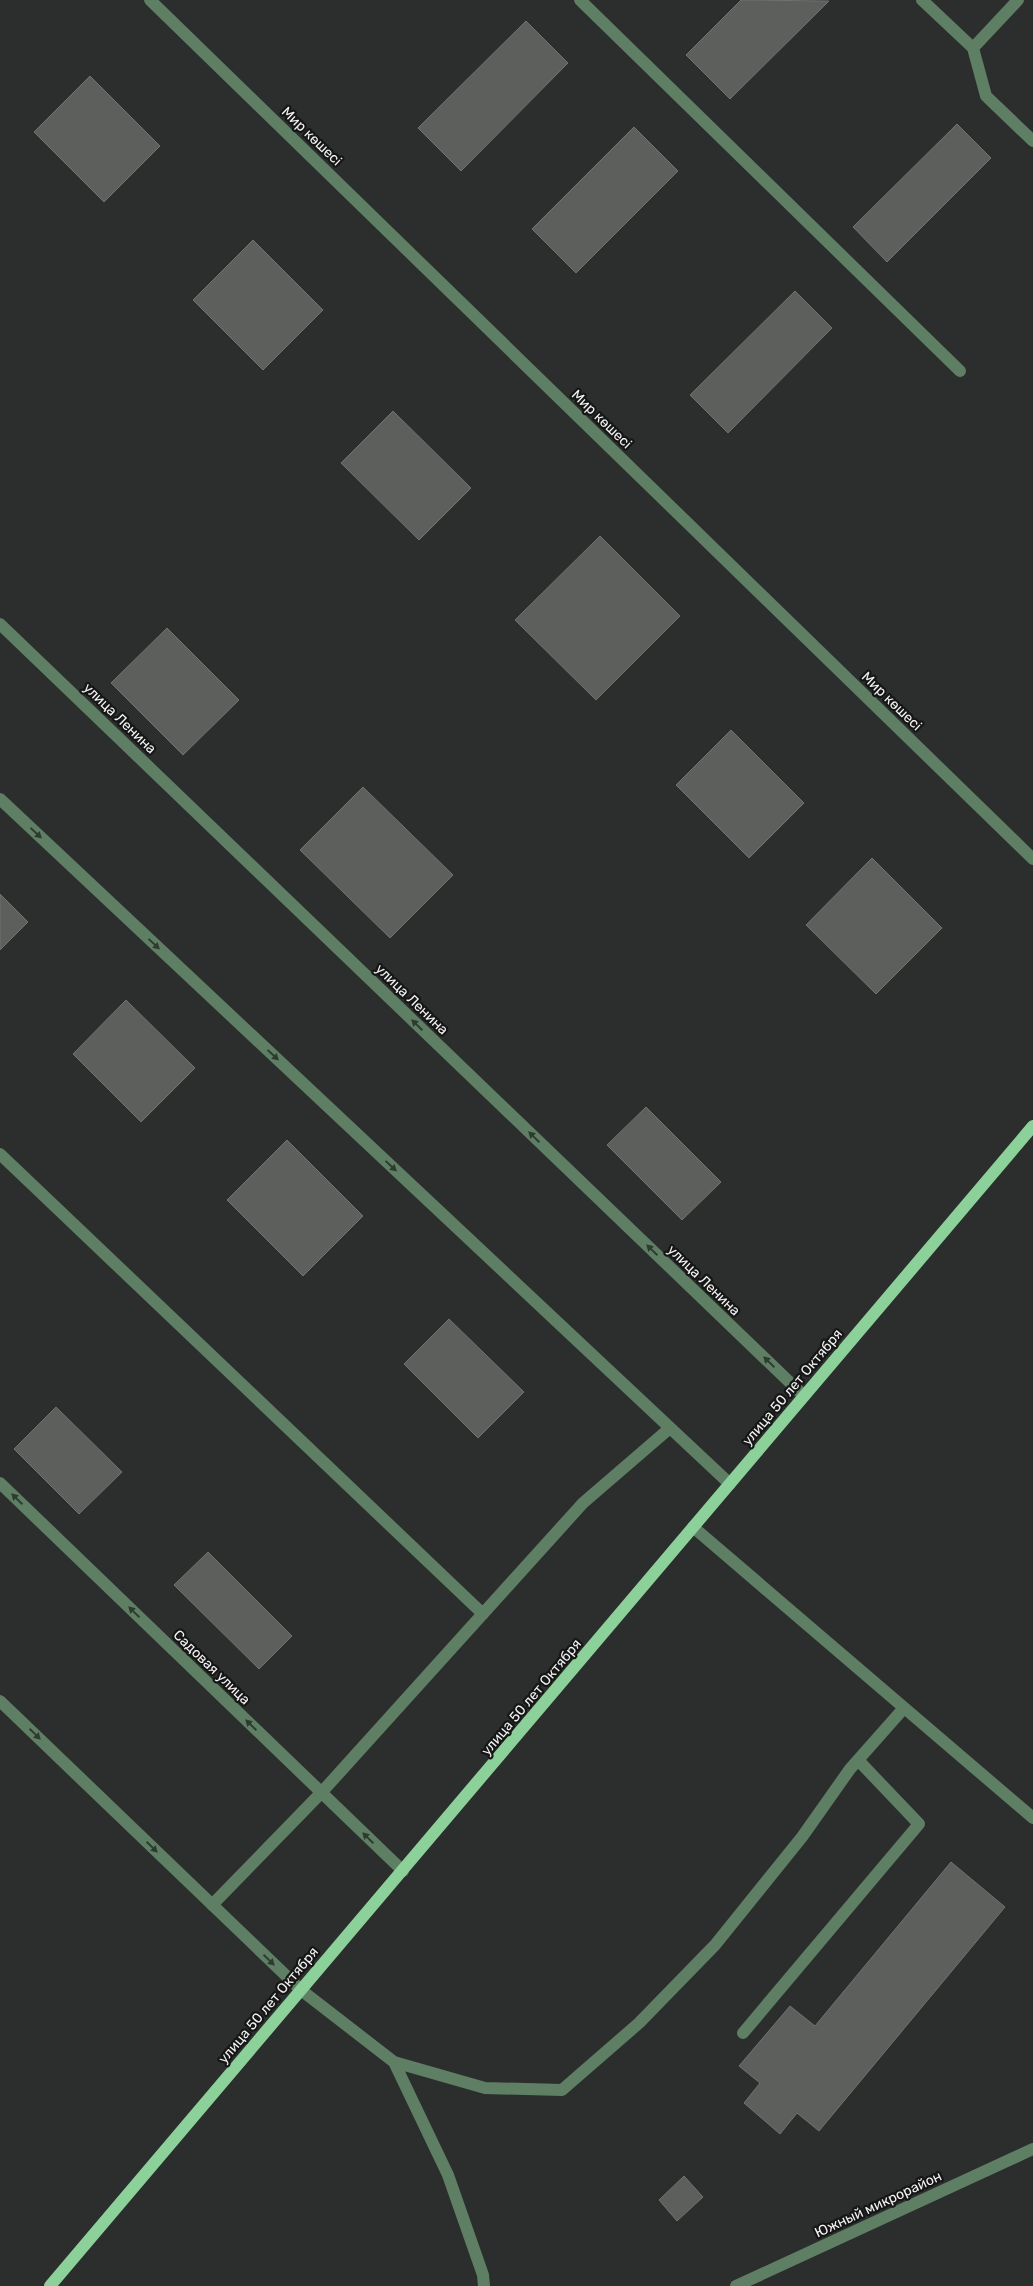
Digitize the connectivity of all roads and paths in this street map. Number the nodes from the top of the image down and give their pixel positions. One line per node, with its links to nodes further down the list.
1 (150, 0): 10 (street, Мир көшесі)
2 (580, 0): 7 (street)
3 (922, 0): 5 (street)
4 (1018, 0): 5 (street)
5 (973, 48): 6 (street)
6 (1033, 141)
7 (960, 371)
8 (0, 624): 13 (street, улица Ленина, one-way to 8)
9 (0, 799): 14 (street, one-way to 14)
10 (1033, 859)
11 (1033, 1126): 13 (main road, улица 50 лет Октября)
12 (0, 1154): 18 (street)
13 (804, 1396): 16 (main road, улица 50 лет Октября)
14 (670, 1428): 16 (street); 18 (street)
15 (0, 1483): 22 (street, Садовая улица, one-way to 15)
16 (730, 1484): 17 (main road, улица 50 лет Октября)
17 (693, 1527): 20 (street); 24 (main road, улица 50 лет Октября)
18 (483, 1614): 22 (street)
19 (0, 1701): 25 (street, one-way to 25)
20 (904, 1708): 21 (street); 23 (street)
21 (858, 1760): 27 (street); 28 (street)
22 (321, 1793): 24 (street, Садовая улица, one-way to 22); 25 (street)
23 (1033, 1818)
24 (403, 1871): 26 (main road, улица 50 лет Октября)
25 (212, 1905): 26 (street, one-way to 26)
26 (301, 1990): 28 (street); 30 (main road, улица 50 лет Октября)
27 (743, 2033)
28 (394, 2062): 31 (street)
29 (1033, 2149): 32 (street, Южный микрорайон)
30 (50, 2286)
31 (484, 2286)
32 (736, 2286)

